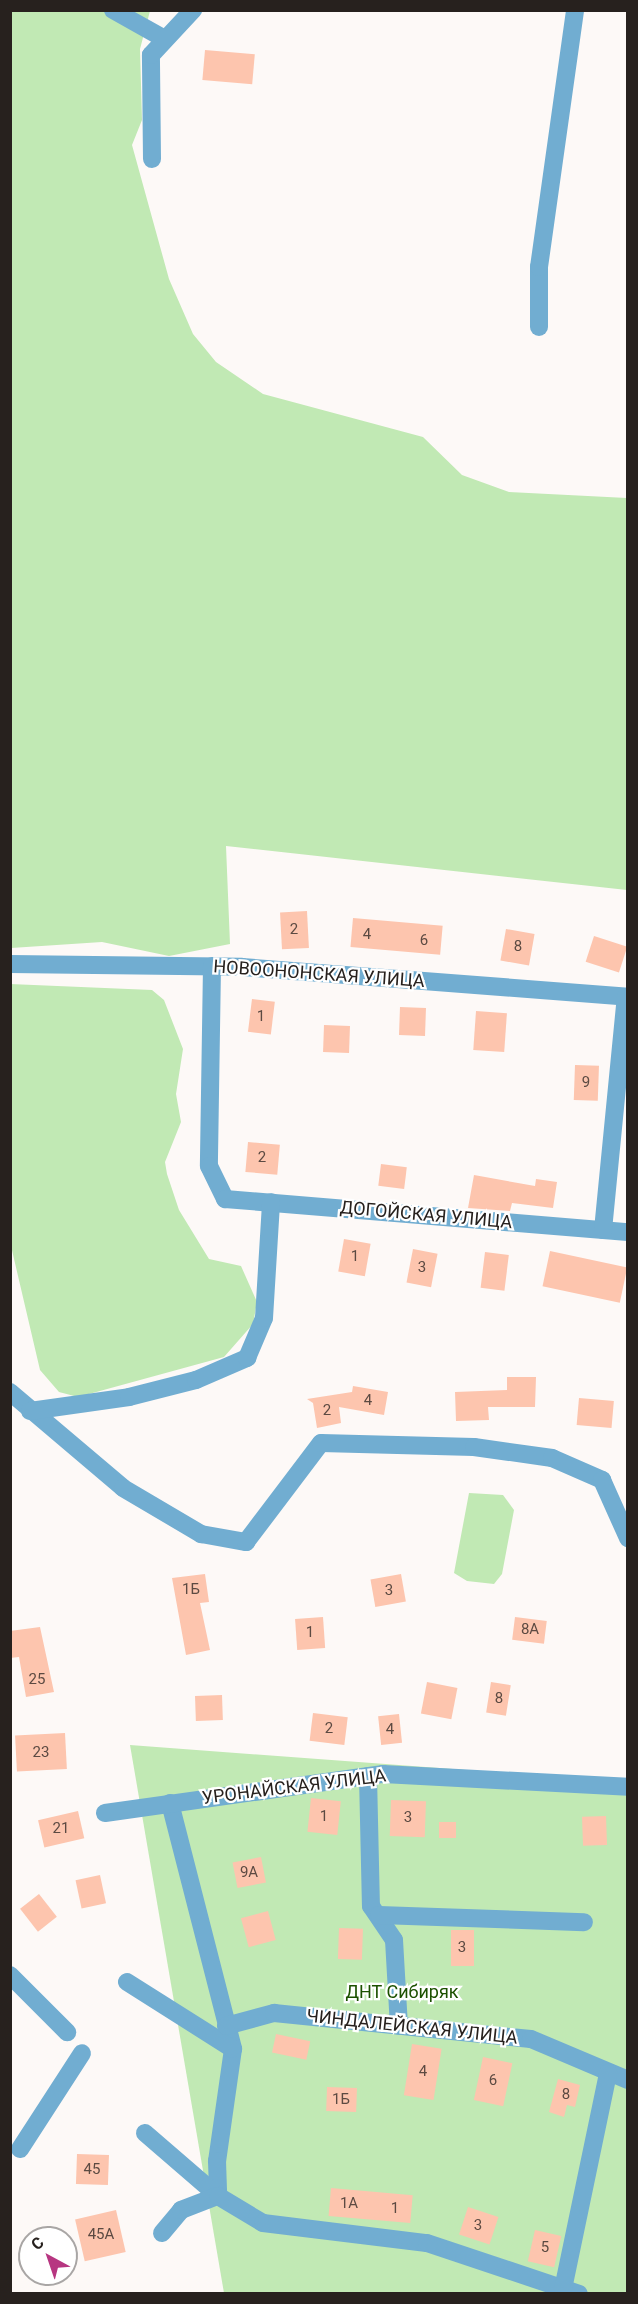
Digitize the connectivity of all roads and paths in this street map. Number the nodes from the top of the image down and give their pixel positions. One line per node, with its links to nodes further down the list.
1 (112, 10): 4 (street)
2 (193, 10): 4 (street)
3 (575, 10): 6 (street)
4 (163, 38): 5 (street)
5 (152, 159)
6 (539, 327)
7 (10, 964): 8 (street, НОВООНОНСКАЯ УЛИЦА)
8 (212, 966): 9 (street, НОВООНОНСКАЯ УЛИЦА); 10 (street, ДОГОЙСКАЯ УЛИЦА)
9 (627, 997): 11 (street)
10 (271, 1203): 11 (street, ДОГОЙСКАЯ УЛИЦА); 14 (street)
11 (603, 1230): 12 (street, ДОГОЙСКАЯ УЛИЦА)
12 (627, 1232)
13 (10, 1392): 14 (street)
14 (30, 1411): 15 (street)
15 (627, 1538)
16 (368, 1776): 17 (street, УРОНАЙСКАЯ УЛИЦА); 18 (street, УРОНАЙСКАЯ УЛИЦА); 20 (street)
17 (627, 1787)
18 (170, 1803): 19 (street, УРОНАЙСКАЯ УЛИЦА); 24 (street)
19 (105, 1813)
20 (379, 1915): 21 (street); 25 (street)
21 (584, 1922)
22 (10, 1975): 26 (street)
23 (127, 1982): 27 (street)
24 (226, 2026): 25 (street, ЧИНДАЛЕЙСКАЯ УЛИЦА); 27 (street)
25 (399, 2026): 29 (street, ЧИНДАЛЕЙСКАЯ УЛИЦА)
26 (67, 2032)
27 (233, 2049): 33 (street)
28 (82, 2053): 32 (street)
29 (608, 2073): 30 (street, ЧИНДАЛЕЙСКАЯ УЛИЦА); 35 (street)
30 (627, 2080)
31 (145, 2133): 33 (street)
32 (20, 2149)
33 (218, 2196): 34 (street); 35 (street)
34 (162, 2233)
35 (571, 2291)

